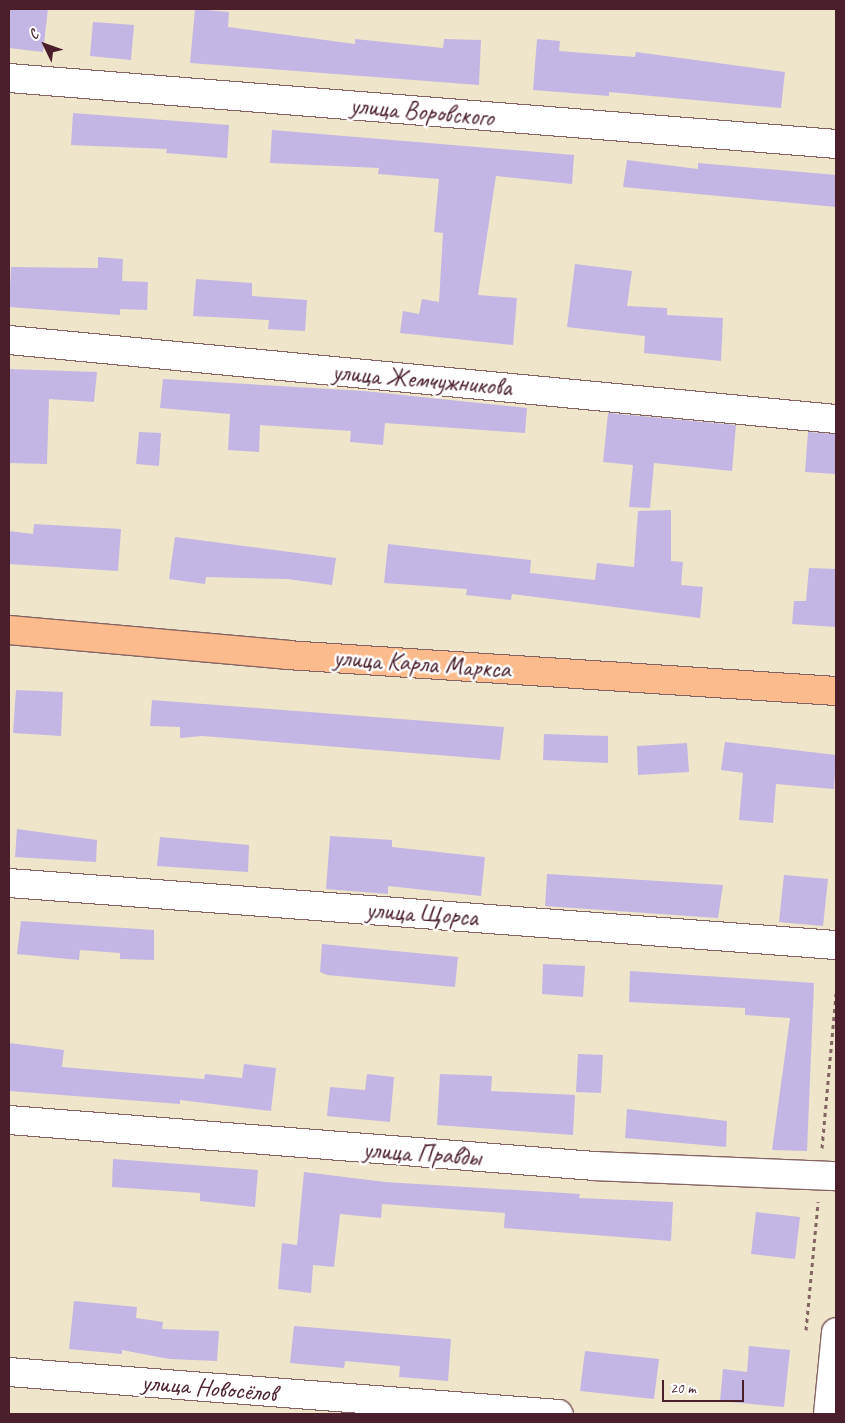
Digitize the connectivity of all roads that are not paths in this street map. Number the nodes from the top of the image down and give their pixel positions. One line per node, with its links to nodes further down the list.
1 (9, 78): 2 (street, улица Воровского)
2 (836, 144)
3 (9, 340): 4 (street, улица Жемчужникова)
4 (836, 419)
5 (9, 630): 6 (main road, улица Карла Маркса)
6 (836, 691)
7 (9, 883): 8 (street, улица Щорса)
8 (836, 945)
9 (9, 1120): 10 (street, улица Правды)
10 (836, 1176)
11 (836, 1332): 14 (street)
12 (9, 1372): 13 (street, улица Новосёлов)
13 (558, 1414)
14 (828, 1414)

